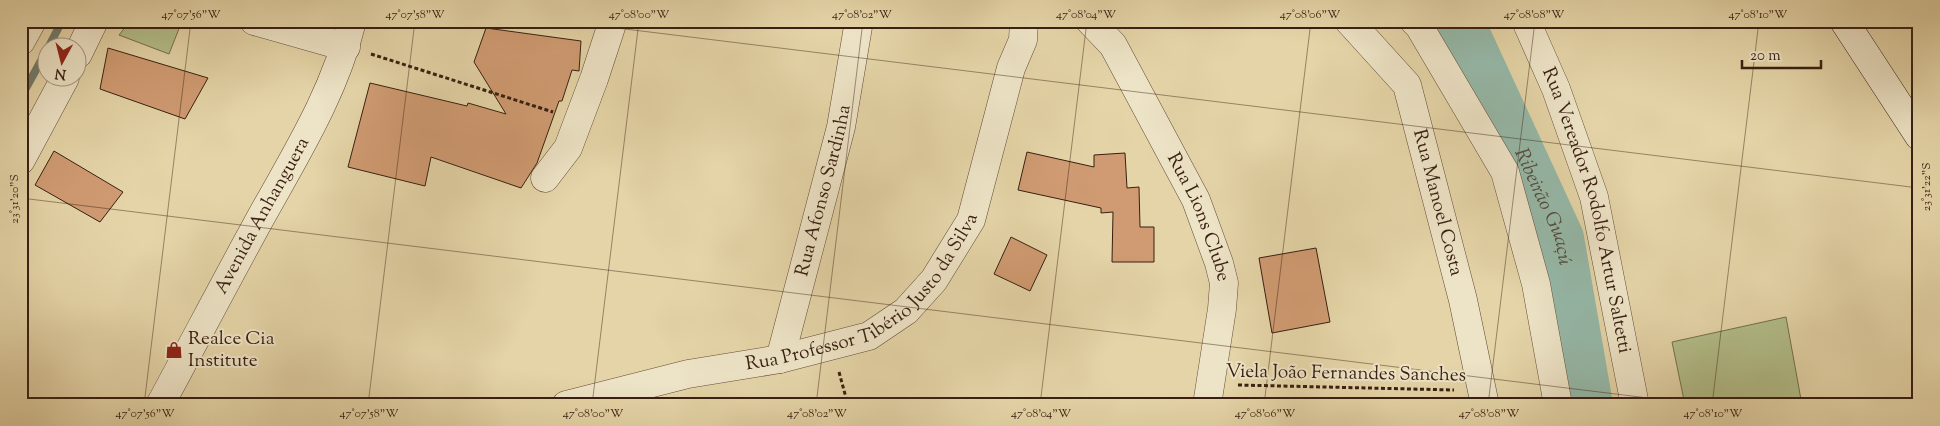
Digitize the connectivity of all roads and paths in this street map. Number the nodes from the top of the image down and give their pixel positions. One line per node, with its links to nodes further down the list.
1 (32, 21): 16 (street)
2 (94, 21): 15 (street)
3 (254, 21): 14 (street)
4 (613, 21): 18 (street)
5 (859, 21): 23 (street, Rua Afonso Sardinha)
6 (1044, 21): 12 (street, Rua Professor Tibério Justo da Silva)
7 (1090, 21): 13 (street, Rua Lions Clube)
8 (1348, 21): 25 (street, Rua Manoel Costa)
9 (1414, 21): 30 (street)
10 (1526, 21): 31 (street, Rua Vereador Rodolfo Artur Saltetti)
11 (1844, 21): 19 (street)
12 (1023, 31): 22 (street, Rua Professor Tibério Justo da Silva)
13 (1112, 33): 24 (street, Rua Lions Clube)
14 (349, 34): 18 (path); 26 (street, Avenida Anhanguera)
15 (86, 38)
16 (21, 41)
17 (60, 88): 20 (street)
18 (579, 120): 21 (street)
19 (1919, 136)
20 (21, 160)
21 (545, 178)
22 (831, 345): 23 (street, Rua Professor Tibério Justo da Silva); 28 (path)
23 (780, 358): 27 (street, Rua Professor Tibério Justo da Silva)
24 (1208, 394): 25 (path, Viela João Fernandes Sanches); 29 (street)
25 (1484, 398)
26 (160, 405)
27 (566, 405)
28 (848, 405)
29 (1187, 405)
30 (1558, 405)
31 (1635, 405)

